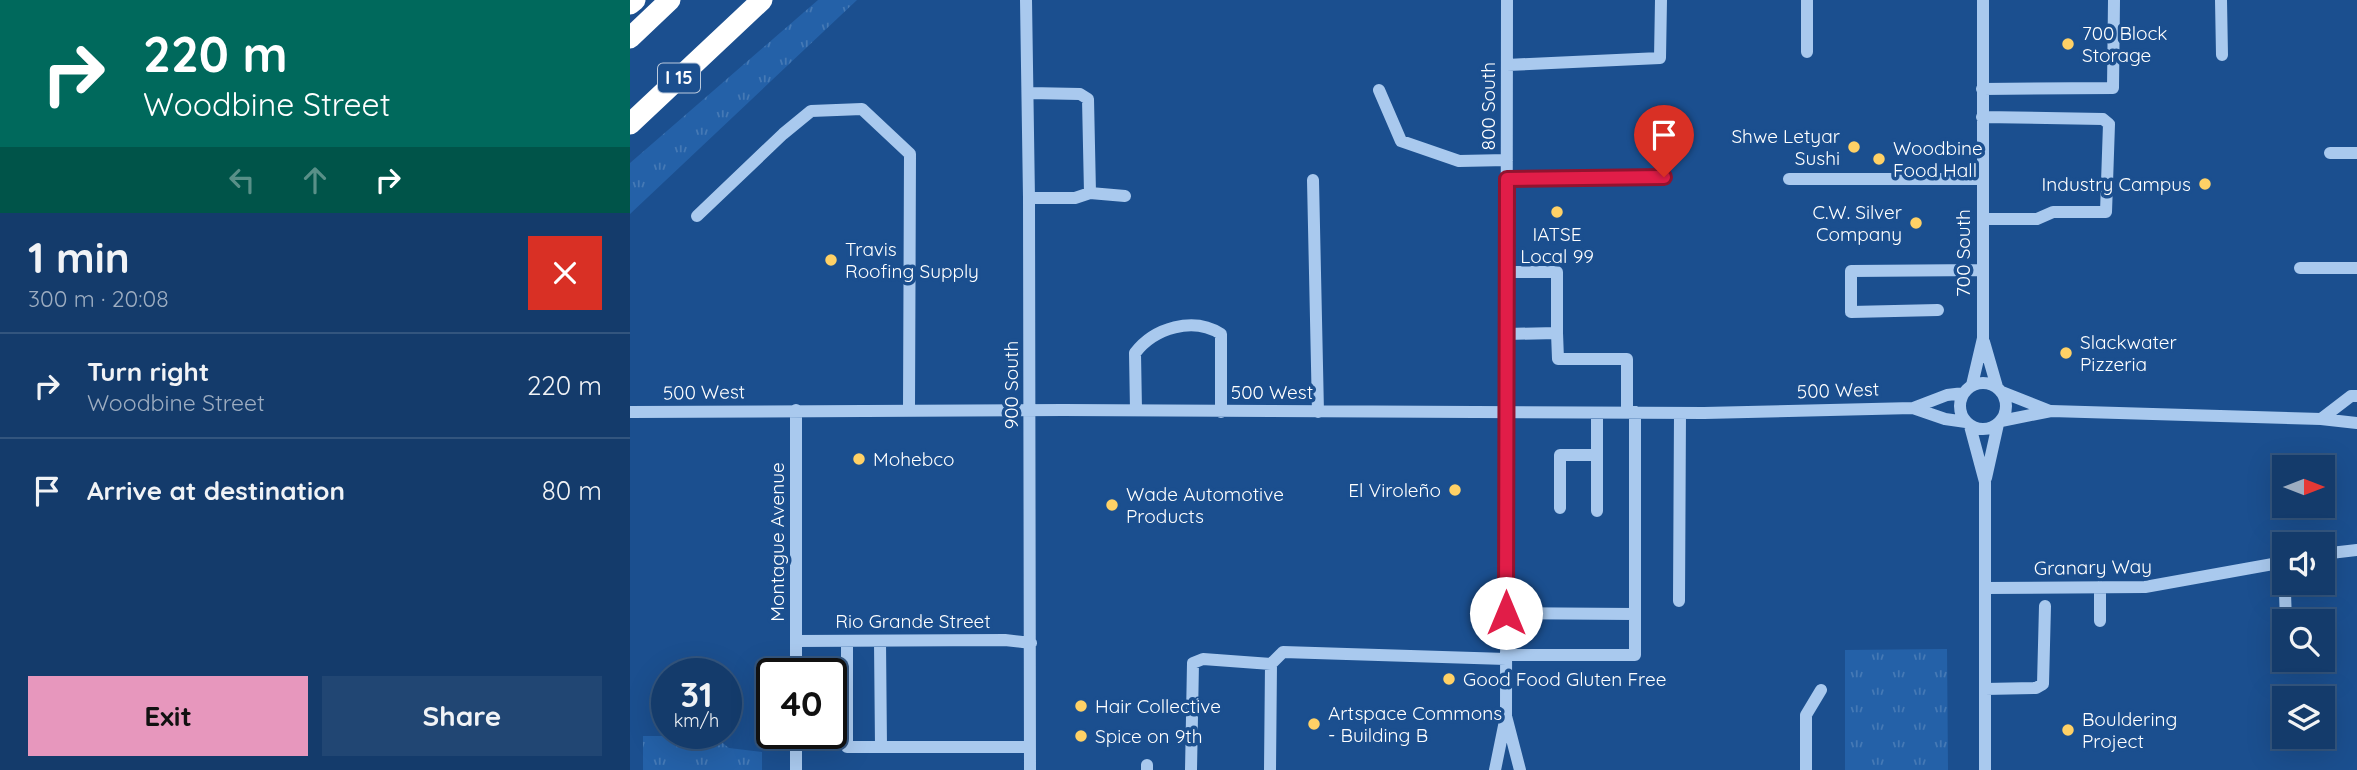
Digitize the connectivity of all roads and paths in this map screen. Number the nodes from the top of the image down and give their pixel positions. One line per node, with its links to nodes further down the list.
1 (635, 0): 11 (highway)
2 (670, 0): 12 (highway)
3 (762, 0): 20 (highway, I 15)
4 (1026, 0): 18 (street, 900 South)
5 (1507, 0): 15 (street, 800 South)
6 (1661, 0): 15 (street)
7 (1807, 0): 13 (street)
8 (1983, 0): 16 (street, 700 South)
9 (2114, 0): 16 (street)
10 (2221, 0): 14 (street)
11 (630, 5)
12 (630, 38)
13 (1807, 52)
14 (2222, 55)
15 (1507, 65): 23 (street, 800 South)
16 (1982, 89): 19 (street, 700 South)
17 (1378, 90): 23 (street)
18 (1028, 93): 29 (street); 31 (street, 900 South)
19 (1982, 117): 27 (street, 700 South); 33 (street)
20 (630, 124)
21 (2330, 153): 22 (street)
22 (2357, 153)
23 (1507, 160): 25 (street, 800 South)
24 (1664, 177): 25 (street)
25 (1507, 179): 37 (street, 800 South)
26 (1789, 179): 27 (street)
27 (1983, 179): 33 (street, 700 South)
28 (1313, 180): 53 (street)
29 (1090, 193): 30 (street); 31 (street)
30 (1125, 196)
31 (1029, 198): 48 (street, 900 South)
32 (697, 216): 47 (street)
33 (1983, 219): 36 (street, 700 South)
34 (2300, 268): 35 (street)
35 (2357, 268)
36 (1982, 270): 38 (street); 41 (street, 700 South)
37 (1507, 272): 39 (street); 40 (street, 800 South)
38 (1938, 310)
39 (1557, 333): 40 (street); 55 (street)
40 (1506, 334): 54 (street, 800 South)
41 (1983, 338): 42 (street, 700 South); 43 (street, 700 South)
42 (1968, 389): 43 (street); 45 (street, 500 West); 61 (street)
43 (2000, 390): 50 (street); 59 (street)
44 (2357, 396): 58 (street)
45 (1913, 408): 57 (street, 500 West); 61 (street, 500 West)
46 (796, 410): 47 (street, 500 West); 51 (street, 500 West); 76 (street, Montague Avenue)
47 (909, 410): 48 (street, 500 West)
48 (1030, 410): 49 (street, 500 West); 79 (street, 900 South)
49 (1136, 410): 52 (street, 500 West); 52 (street)
50 (2051, 411): 58 (street); 59 (street)
51 (630, 412)
52 (1221, 412): 53 (street, 500 West)
53 (1318, 412): 54 (street, 500 West)
54 (1506, 412): 56 (street, 500 West); 73 (street, 800 South)
55 (1631, 412): 56 (street, 500 West); 57 (street, 500 West); 74 (street)
56 (1597, 413): 62 (street)
57 (1681, 413): 71 (street)
58 (2321, 419): 60 (street)
59 (2000, 422): 61 (street); 63 (street)
60 (2357, 423)
61 (1968, 424): 63 (street)
62 (1597, 455): 64 (street); 65 (street)
63 (1985, 482): 70 (street)
64 (1560, 508)
65 (1597, 511)
66 (2357, 550): 67 (street)
67 (2335, 553)
68 (2272, 564): 69 (street, Granary Way)
69 (2100, 587): 70 (street, Granary Way); 75 (street)
70 (1985, 588): 83 (street)
71 (1679, 601)
72 (2045, 606): 83 (street)
73 (1506, 613): 74 (street); 80 (street, 800 South)
74 (1635, 614): 80 (street)
75 (2100, 621)
76 (796, 641): 77 (street, Rio Grande Street); 81 (street, Montague Avenue)
77 (847, 641): 78 (street, Rio Grande Street); 86 (street)
78 (880, 642): 79 (street, Rio Grande Street); 86 (street)
79 (1031, 643): 87 (street, 900 South)
80 (1506, 657): 82 (street); 85 (street, 800 South)
81 (796, 658)
82 (1271, 664): 91 (street); 92 (street)
83 (1985, 689): 96 (street)
84 (1821, 690): 95 (street)
85 (1507, 716): 93 (street, 800 South); 94 (street, 800 South)
86 (881, 747): 87 (street)
87 (1029, 747): 90 (street, 900 South)
88 (796, 749): 89 (street)
89 (796, 770)
90 (1030, 770)
91 (1191, 770)
92 (1270, 770)
93 (1495, 770)
94 (1520, 770)
95 (1806, 770)
96 (1985, 770)

